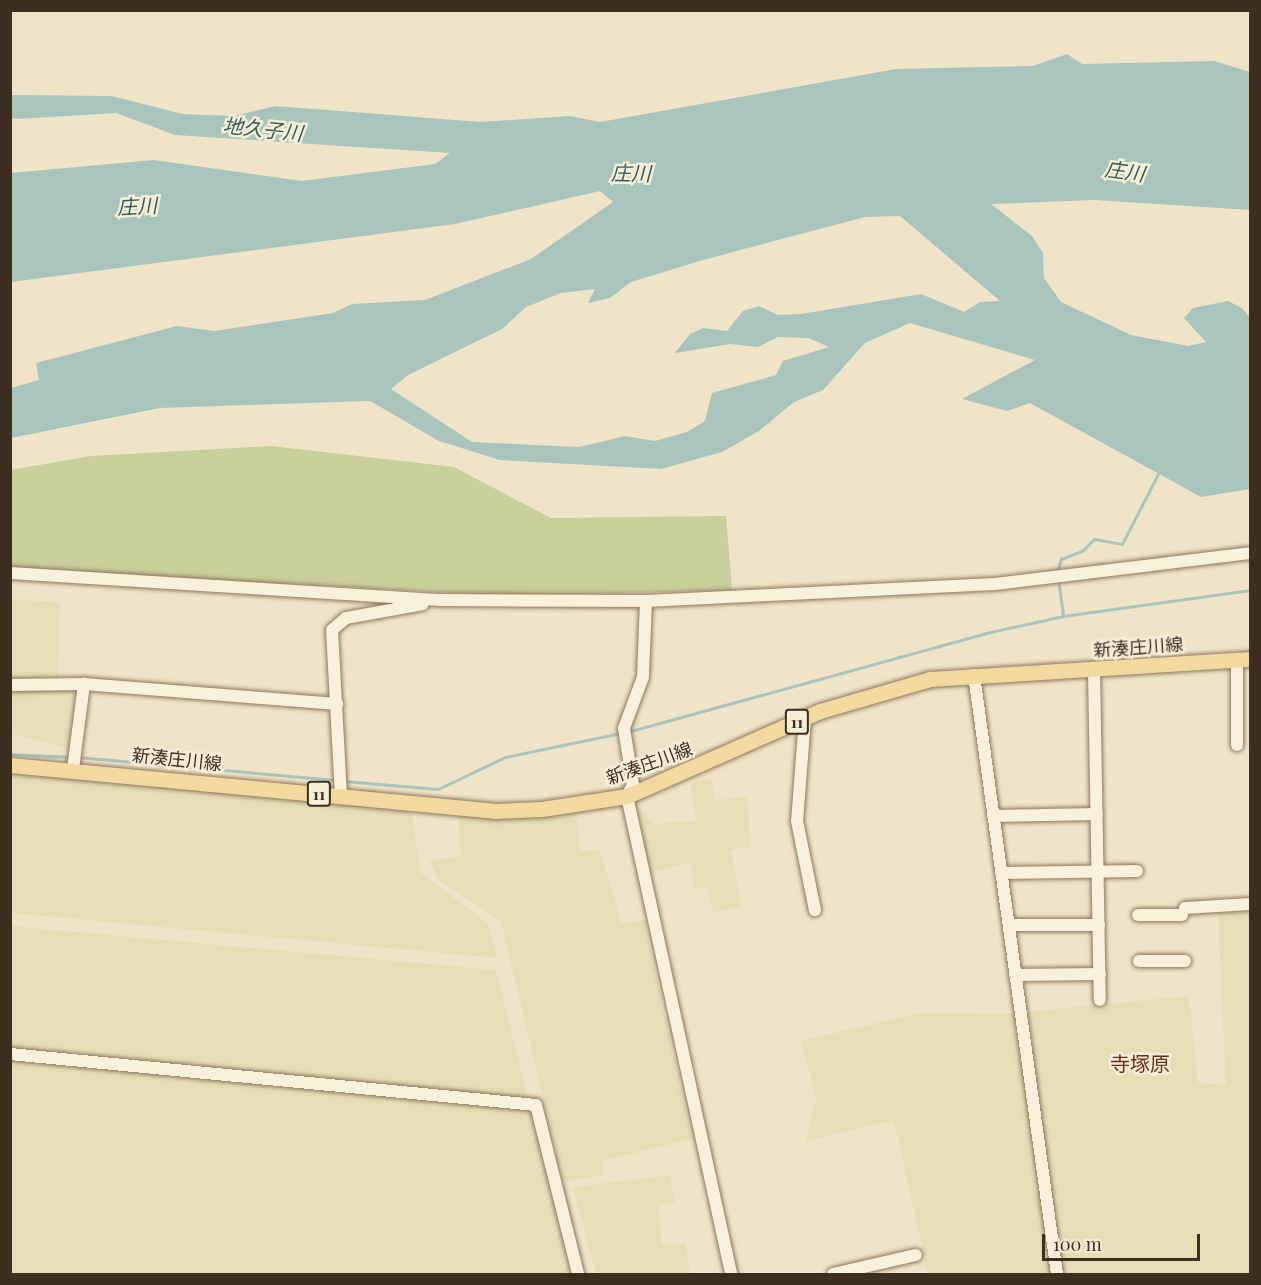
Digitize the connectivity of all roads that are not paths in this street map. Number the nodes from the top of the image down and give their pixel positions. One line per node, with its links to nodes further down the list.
1 (1251, 553): 4 (street)
2 (10, 573): 3 (street)
3 (441, 600): 4 (street); 10 (street)
4 (646, 601): 16 (street)
5 (1244, 659): 6 (main road, 新湊庄川線 / 11); 12 (street)
6 (1094, 670): 7 (main road, 新湊庄川線 / 11); 17 (street)
7 (974, 675): 11 (main road, 新湊庄川線 / 11); 18 (street)
8 (84, 684): 9 (street); 10 (street); 14 (street)
9 (10, 685)
10 (338, 704): 15 (street)
11 (805, 718): 16 (main road, 新湊庄川線 / 11); 23 (street)
12 (1237, 745)
13 (10, 765): 14 (main road, 新湊庄川線 / 11)
14 (73, 769): 15 (main road, 新湊庄川線 / 11)
15 (341, 796): 16 (main road, 新湊庄川線 / 11)
16 (627, 796): 35 (street)
17 (1097, 814): 18 (street); 19 (street)
18 (993, 816): 21 (street)
19 (1098, 871): 20 (street); 21 (street); 25 (street)
20 (1137, 871)
21 (1000, 873): 26 (street)
22 (1251, 904): 24 (street)
23 (815, 910)
24 (1138, 915)
25 (1099, 924): 26 (street); 29 (street)
26 (1009, 925): 30 (street)
27 (1139, 961): 28 (street)
28 (1185, 961)
29 (1100, 974): 30 (street); 31 (street)
30 (1015, 975): 37 (street)
31 (1100, 1000)
32 (10, 1054): 34 (street)
33 (916, 1255): 36 (street)
34 (578, 1275)
35 (731, 1275)
36 (833, 1275)
37 (1057, 1275)

